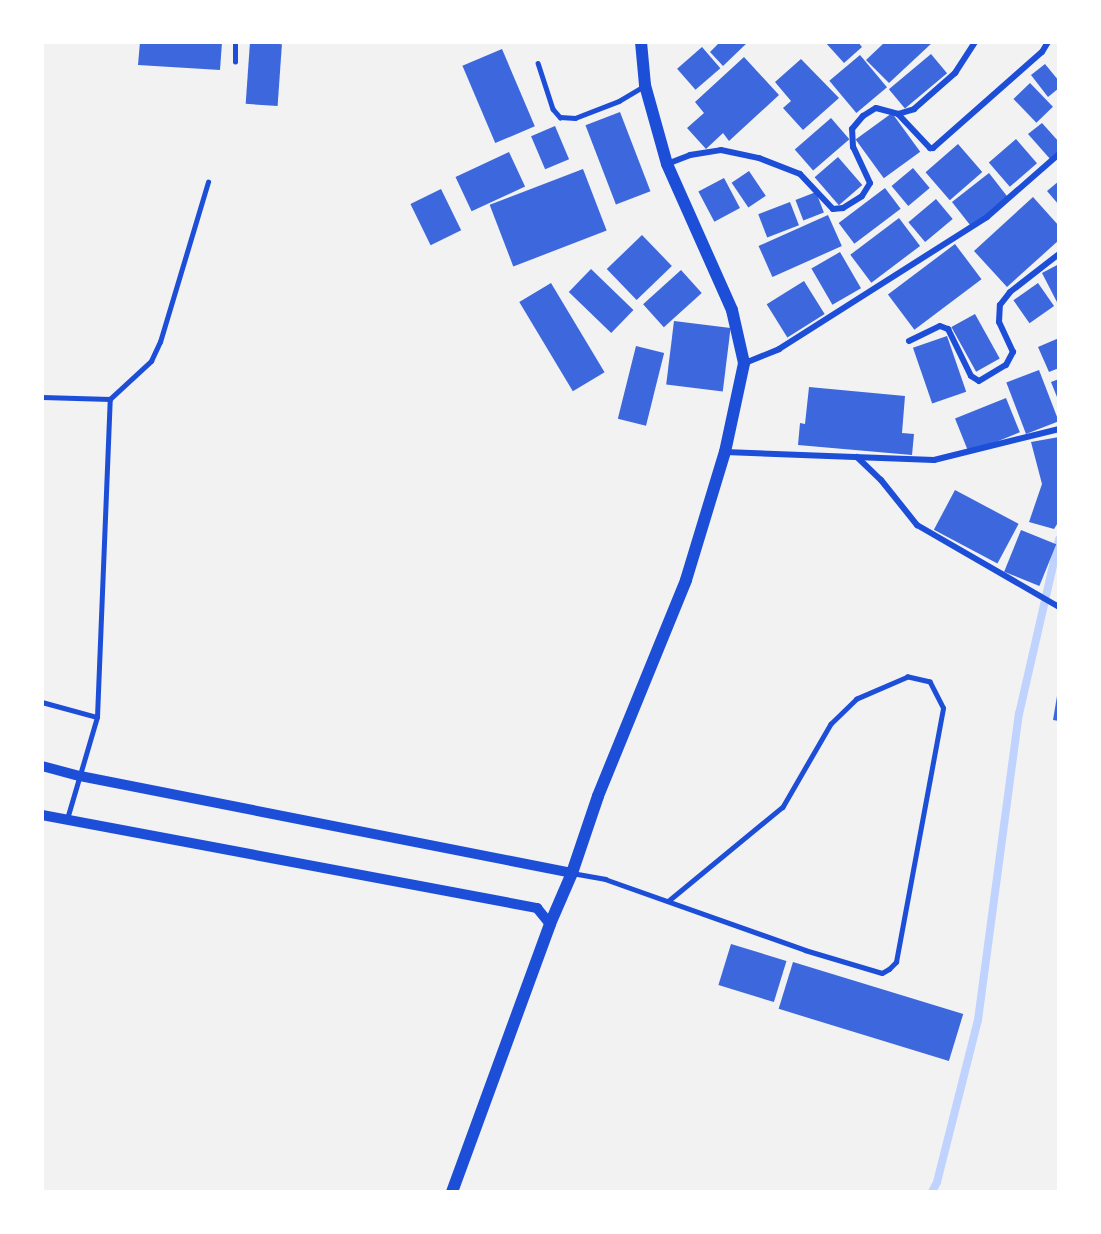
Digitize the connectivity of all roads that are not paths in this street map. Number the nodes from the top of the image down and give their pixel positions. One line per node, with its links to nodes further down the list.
1 (235, 42): 5 (lane)
2 (641, 42): 7 (main road)
3 (975, 42): 8 (street)
4 (1048, 42): 8 (street)
5 (234, 62)
6 (538, 63): 7 (lane)
7 (645, 85): 10 (main road)
8 (898, 114): 10 (street)
9 (1059, 154): 14 (street)
10 (667, 164): 14 (main road)
11 (208, 182): 16 (lane)
12 (1059, 254): 13 (street)
13 (909, 341)
14 (744, 363): 18 (main road)
15 (42, 397): 16 (lane)
16 (110, 399): 22 (lane)
17 (1059, 429): 19 (street)
18 (725, 452): 19 (street); 27 (main road)
19 (856, 457): 20 (street)
20 (1059, 607)
21 (42, 702): 22 (lane)
22 (97, 717): 24 (lane)
23 (42, 766): 24 (street)
24 (80, 776): 26 (lane); 27 (street)
25 (42, 815): 26 (street)
26 (67, 822): 29 (street)
27 (572, 873): 28 (lane); 29 (main road)
28 (669, 901): 28 (lane)
29 (550, 924): 30 (main road)
30 (452, 1192)

